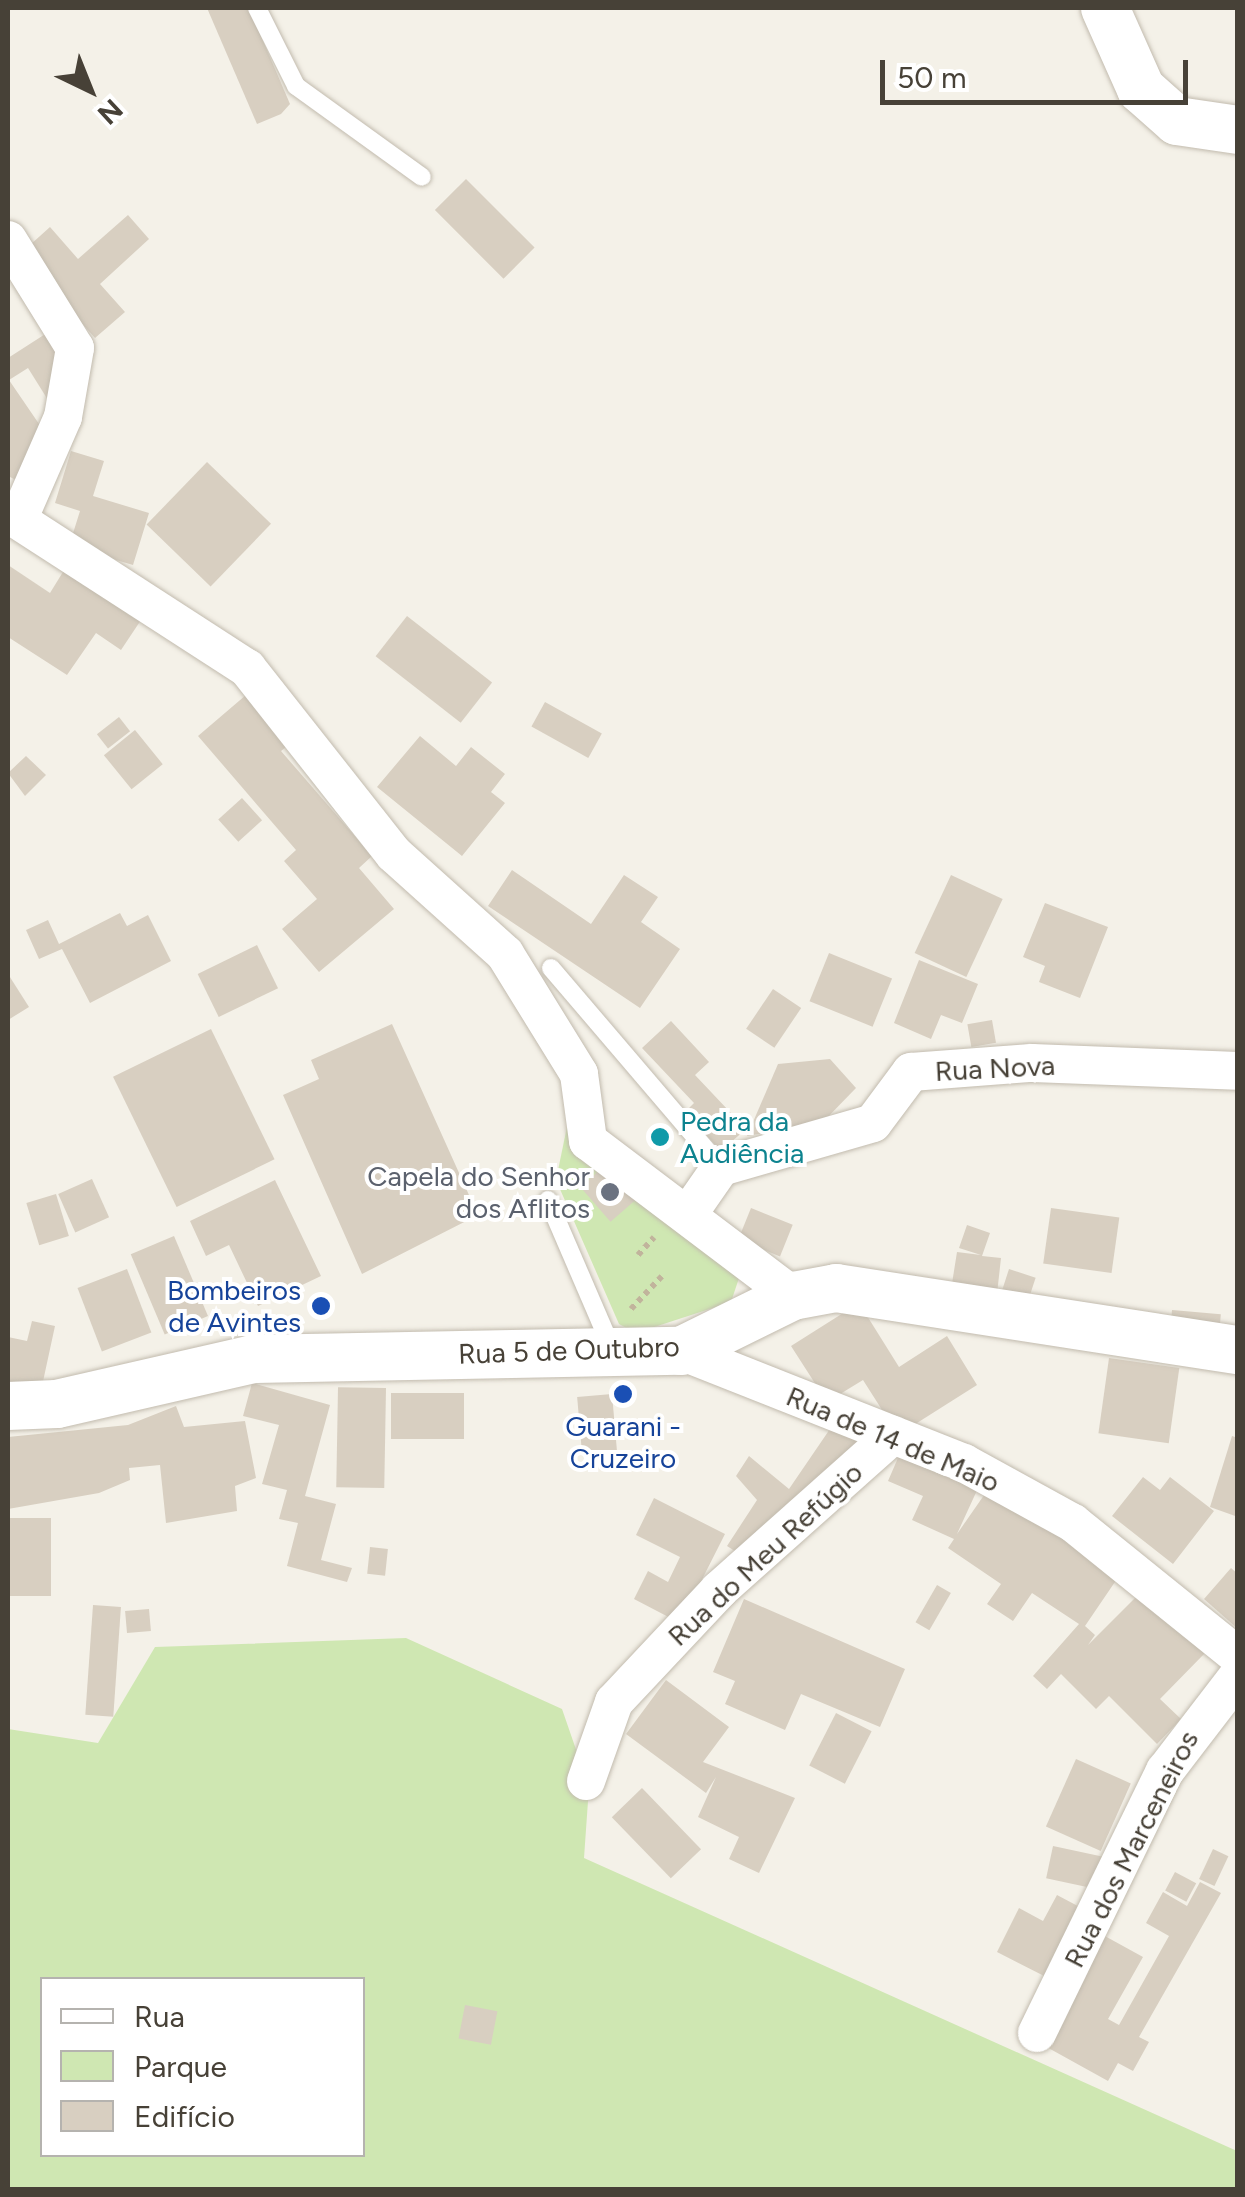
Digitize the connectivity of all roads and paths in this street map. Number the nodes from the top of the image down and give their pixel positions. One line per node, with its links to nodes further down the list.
1 (257, 8): 4 (lane)
2 (1106, 8): 3 (street)
3 (1238, 130)
4 (422, 177)
5 (8, 240): 6 (street)
6 (13, 522): 11 (street)
7 (552, 968): 9 (lane)
8 (1238, 1071): 9 (street, Rua Nova)
9 (721, 1167): 11 (street)
10 (548, 1200): 14 (lane)
11 (689, 1213): 13 (street)
12 (662, 1276): 14 (path)
13 (792, 1296): 15 (street, Rua 5 de Outubro); 16 (street, Rua 5 de Outubro)
14 (622, 1331): 16 (street, Rua 5 de Outubro); 17 (street, Rua 5 de Outubro)
15 (1238, 1350)
16 (680, 1351): 18 (street, Rua de 14 de Maio)
17 (8, 1406)
18 (893, 1435): 19 (street, Rua de 14 de Maio); 21 (street, Rua do Meu Refúgio)
19 (1238, 1656)
20 (1238, 1676): 22 (street, Rua dos Marceneiros)
21 (586, 1781)
22 (1037, 2033)

